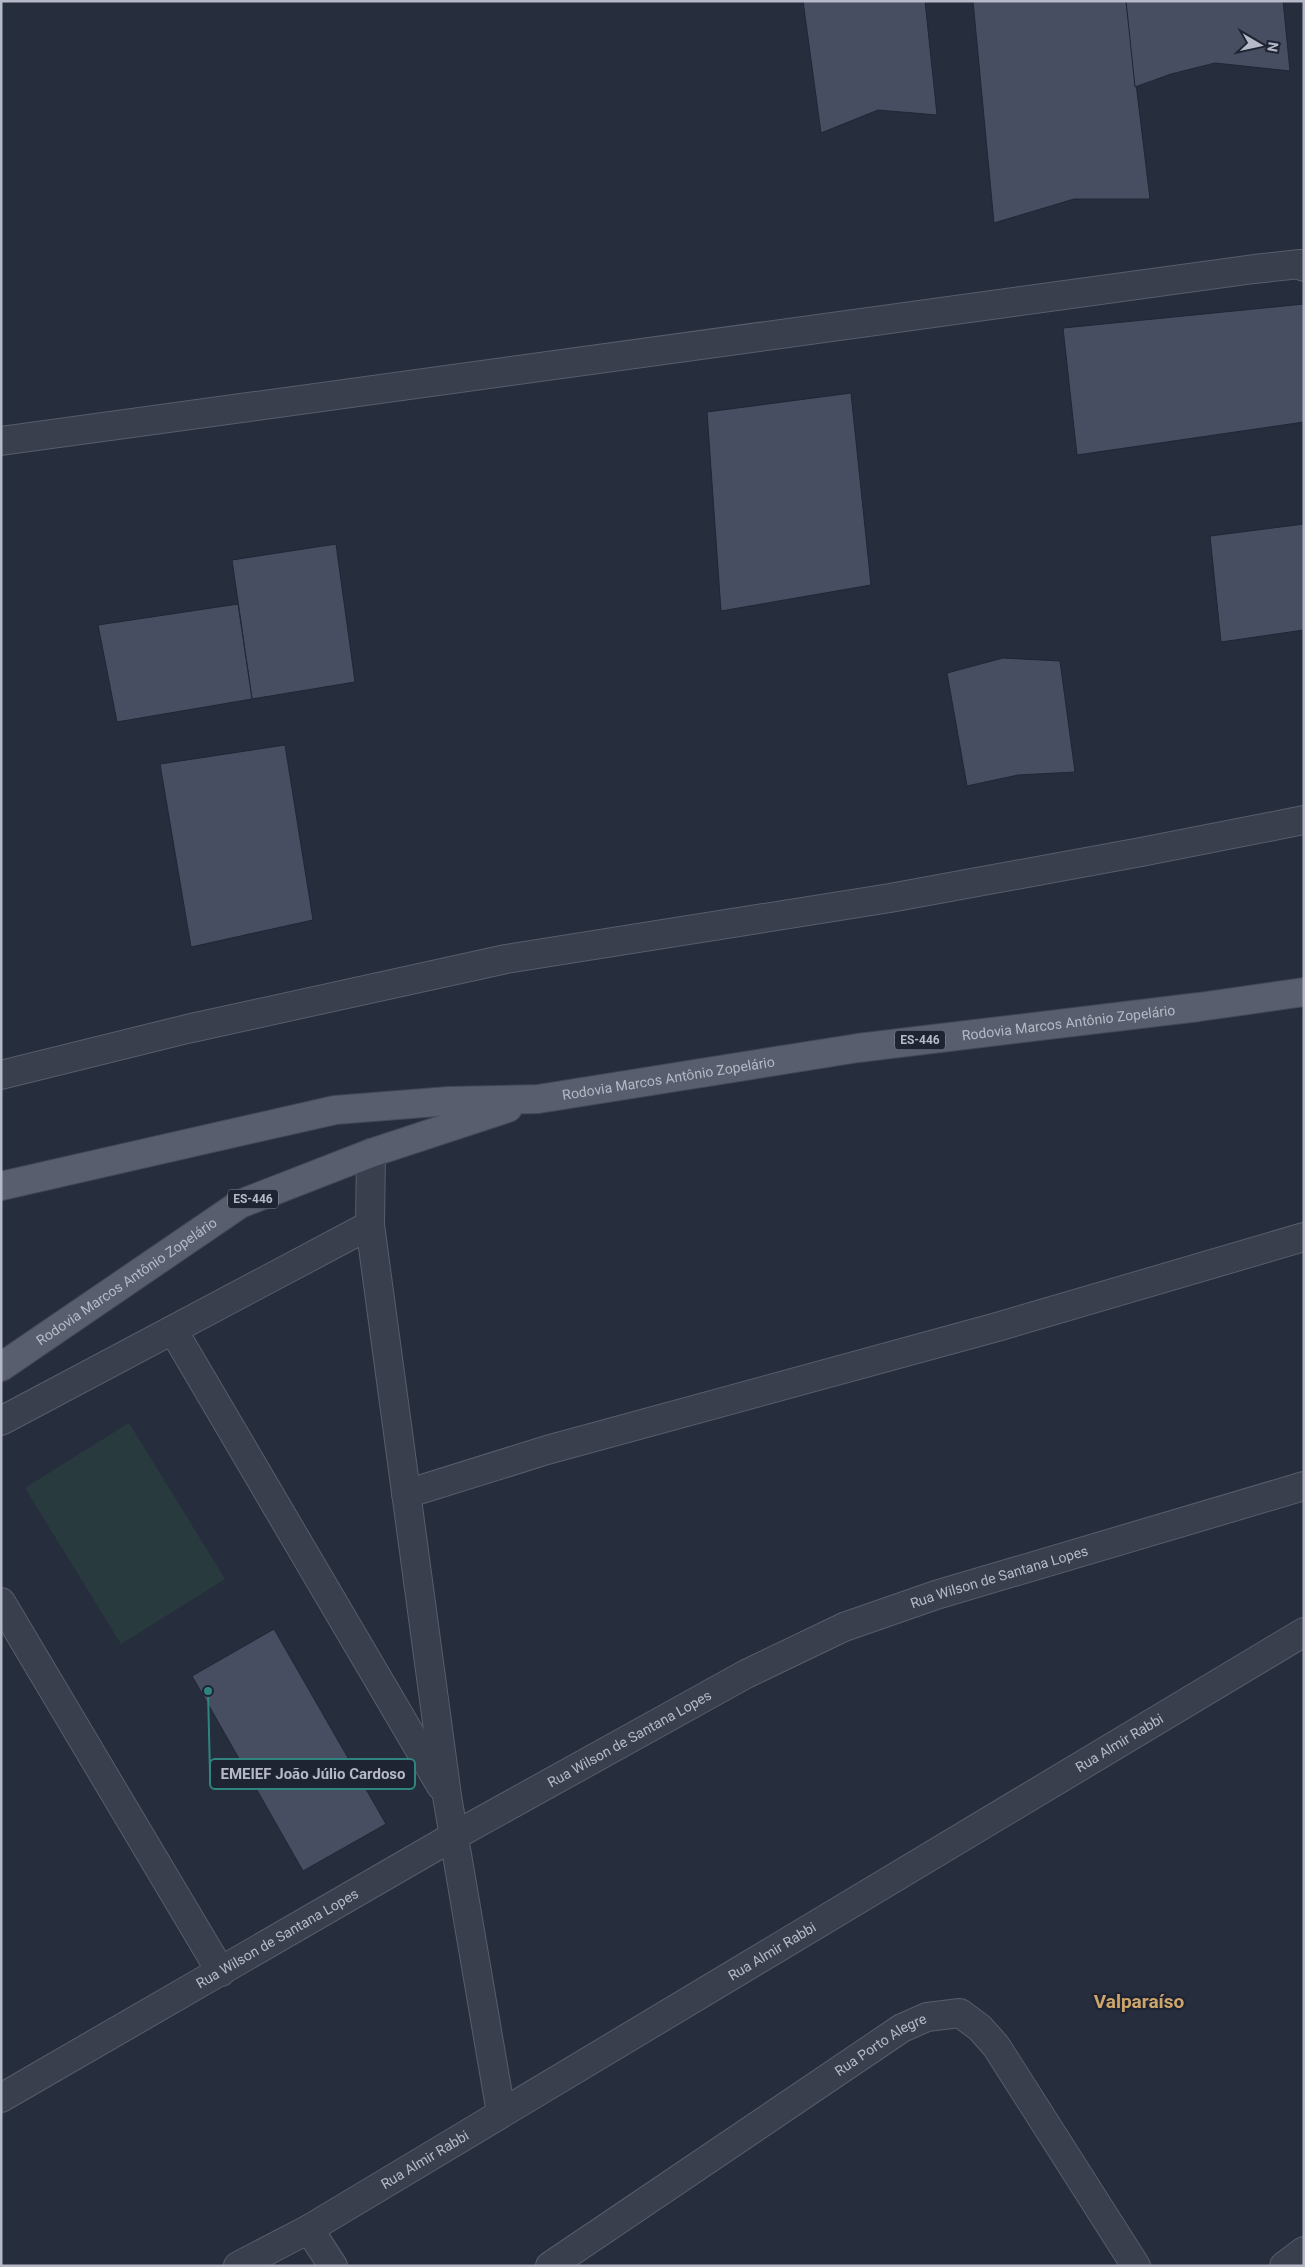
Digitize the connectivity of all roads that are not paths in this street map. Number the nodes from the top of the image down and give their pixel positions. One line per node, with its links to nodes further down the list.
1 (1302, 261): 2 (street)
2 (1, 441)
3 (1304, 820): 5 (street)
4 (1304, 992): 6 (main road, Rodovia Marcos Antônio Zopelário / ES-446)
5 (1, 1075)
6 (538, 1099): 7 (main road, Rodovia Marcos Antônio Zopelário / ES-446); 8 (main road, Rodovia Marcos Antônio Zopelário / ES-446)
7 (371, 1153): 9 (street); 12 (main road, Rodovia Marcos Antônio Zopelário / ES-446)
8 (1, 1186)
9 (370, 1224): 11 (street); 15 (street)
10 (1304, 1237): 15 (street)
11 (173, 1330): 13 (street); 18 (street)
12 (1, 1367)
13 (1, 1421)
14 (1304, 1486): 19 (street, Rua Wilson de Santana Lopes)
15 (406, 1494): 18 (street)
16 (1, 1602): 20 (street)
17 (1304, 1632): 22 (street, Rua Almir Rabbi)
18 (447, 1796): 19 (street)
19 (454, 1836): 20 (street, Rua Wilson de Santana Lopes); 22 (street)
20 (221, 1972): 21 (street, Rua Wilson de Santana Lopes)
21 (1, 2098)
22 (501, 2113): 23 (street, Rua Almir Rabbi)
23 (309, 2229): 25 (street, Rua Almir Rabbi); 26 (street)
24 (1304, 2251): 29 (street)
25 (238, 2266)
26 (333, 2266)
27 (550, 2266): 28 (street, Rua Porto Alegre)
28 (1136, 2266)
29 (1284, 2266)

